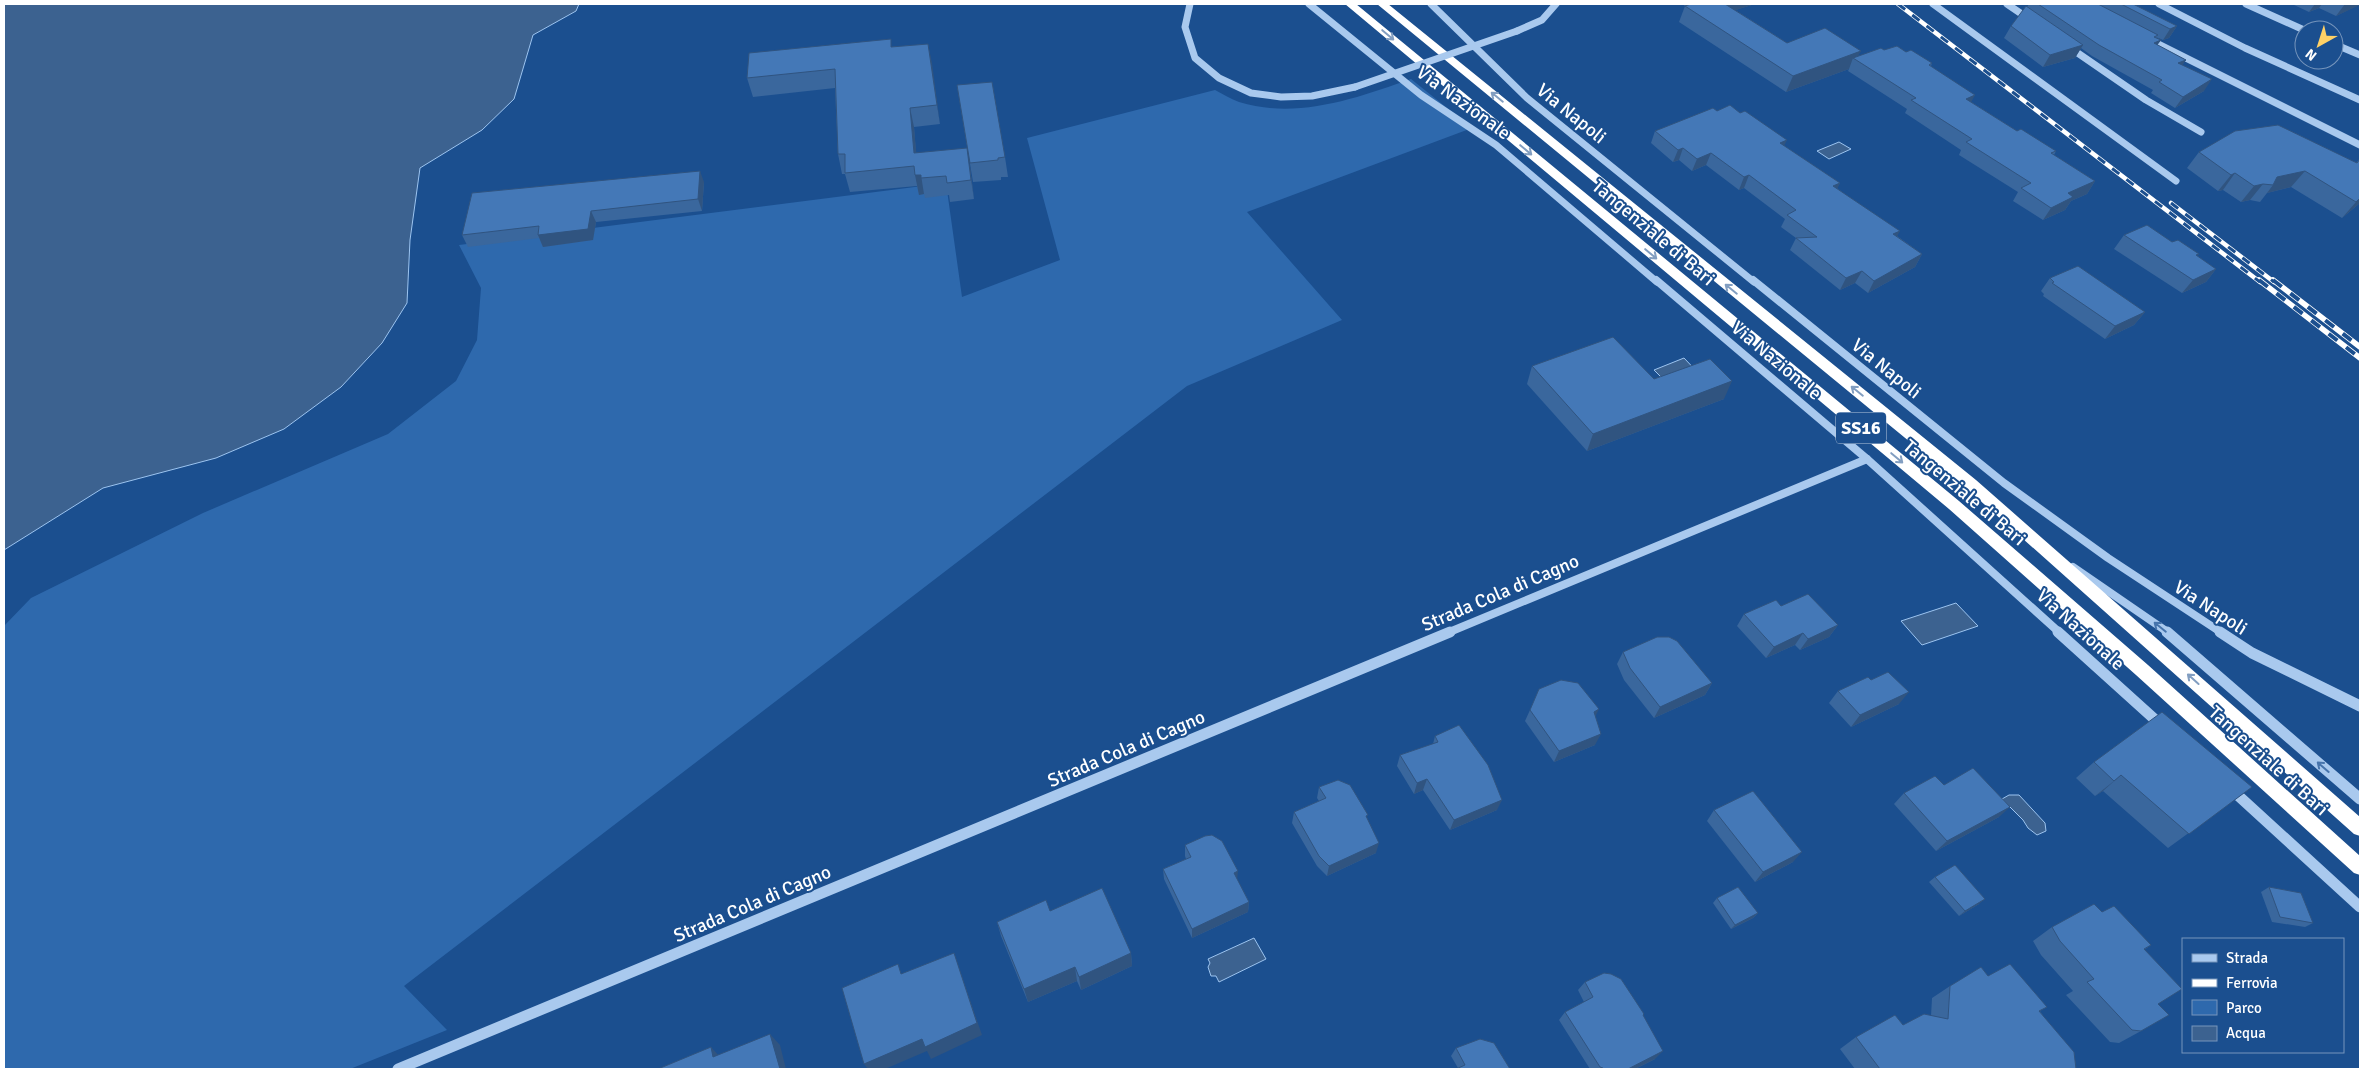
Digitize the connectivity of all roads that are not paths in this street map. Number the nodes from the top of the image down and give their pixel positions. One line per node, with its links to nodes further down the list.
1 (1190, 4): 6 (street, bridge)
2 (1309, 4): 21 (street, Via Nazionale)
3 (1350, 4): 28 (highway, Tangenziale di Bari / SS16, one-way to 28)
4 (1382, 4): 22 (highway, Tangenziale di Bari / SS16, one-way to 4)
5 (1431, 4): 23 (street, Via Napoli)
6 (1556, 4)
7 (1933, 4): 20 (street)
8 (2007, 4): 11 (street)
9 (2159, 4): 17 (street)
10 (2246, 4): 12 (street)
11 (2032, 21)
12 (2294, 26)
13 (2141, 35): 19 (street)
14 (2064, 43): 18 (street)
15 (2344, 48): 16 (street)
16 (2360, 55)
17 (2360, 100)
18 (2201, 132)
19 (2360, 144)
20 (2176, 182)
21 (1867, 459): 24 (street, Via Nazionale); 30 (street, Strada Cola di Cagno)
22 (2044, 548): 26 (street, one-way to 22); 27 (highway, Tangenziale di Bari / SS16, one-way to 22)
23 (2360, 706)
24 (2169, 733)
25 (2220, 780): 29 (street)
26 (2360, 799)
27 (2360, 828)
28 (2360, 867)
29 (2360, 907)
30 (398, 1069)

